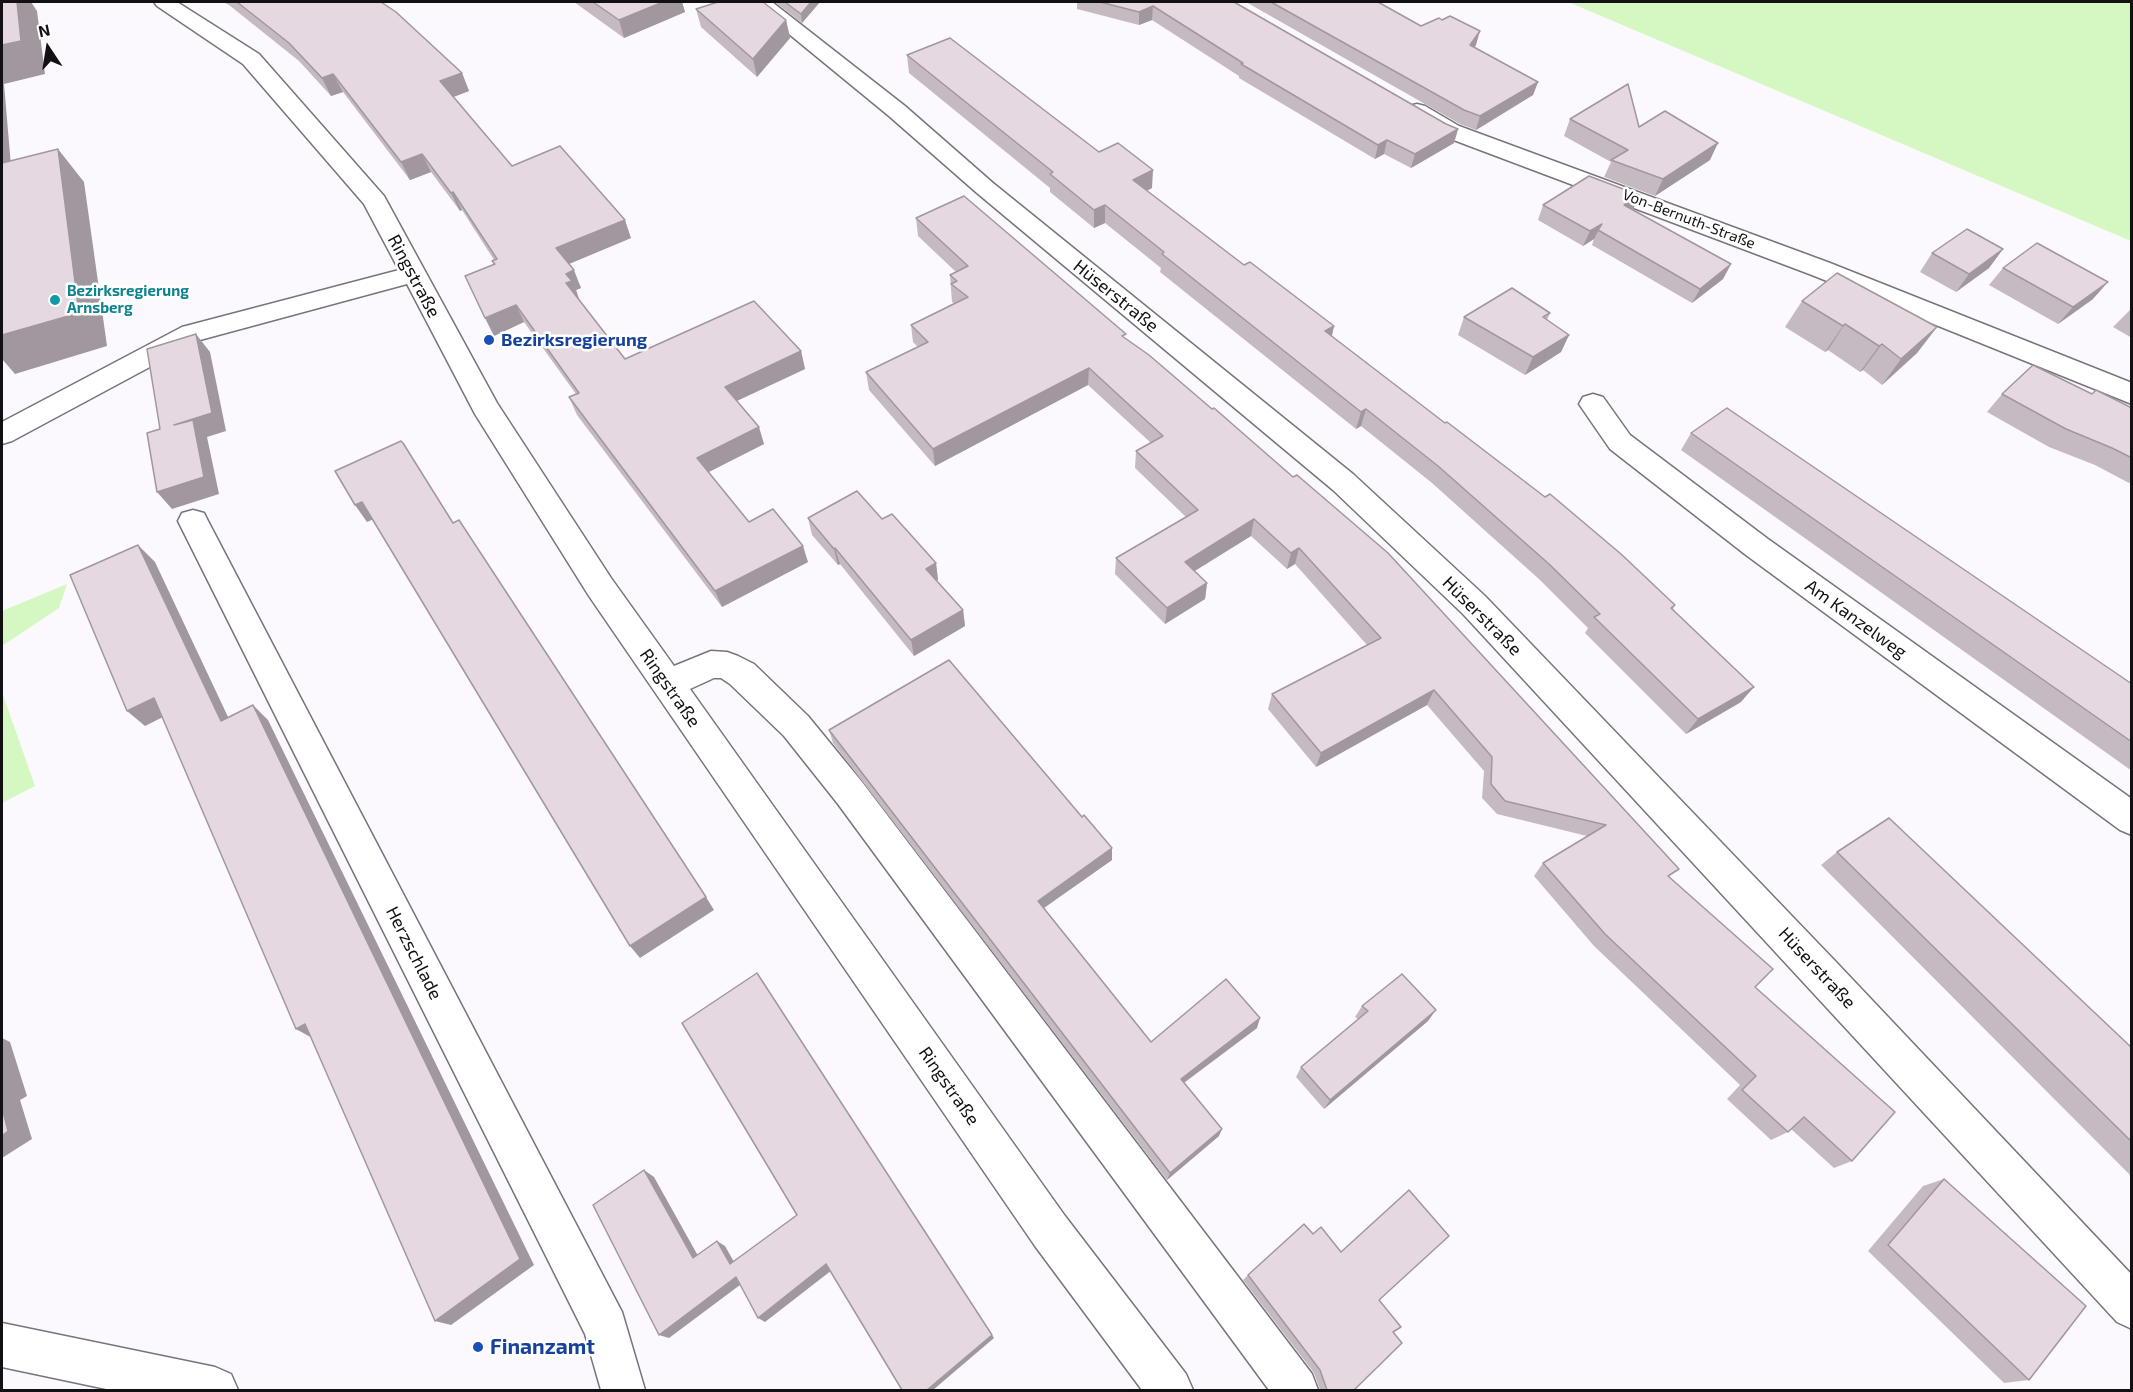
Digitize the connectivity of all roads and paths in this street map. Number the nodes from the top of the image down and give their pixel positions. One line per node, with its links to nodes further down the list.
1 (164, 2): 4 (street, Ringstraße)
2 (760, 2): 11 (street, Hüserstraße)
3 (1401, 102): 5 (street, Von-Bernuth-Straße)
4 (414, 274): 7 (street); 9 (street, Ringstraße)
5 (2132, 394)
6 (1593, 404): 10 (street, Am Kanzelweg)
7 (2, 434)
8 (192, 521): 14 (street, Herzschlade)
9 (668, 684): 15 (street, Ringstraße); 16 (street)
10 (2132, 819)
11 (2130, 1304)
12 (2, 1345): 13 (street)
13 (215, 1390)
14 (623, 1390)
15 (1170, 1390)
16 (1296, 1390)

